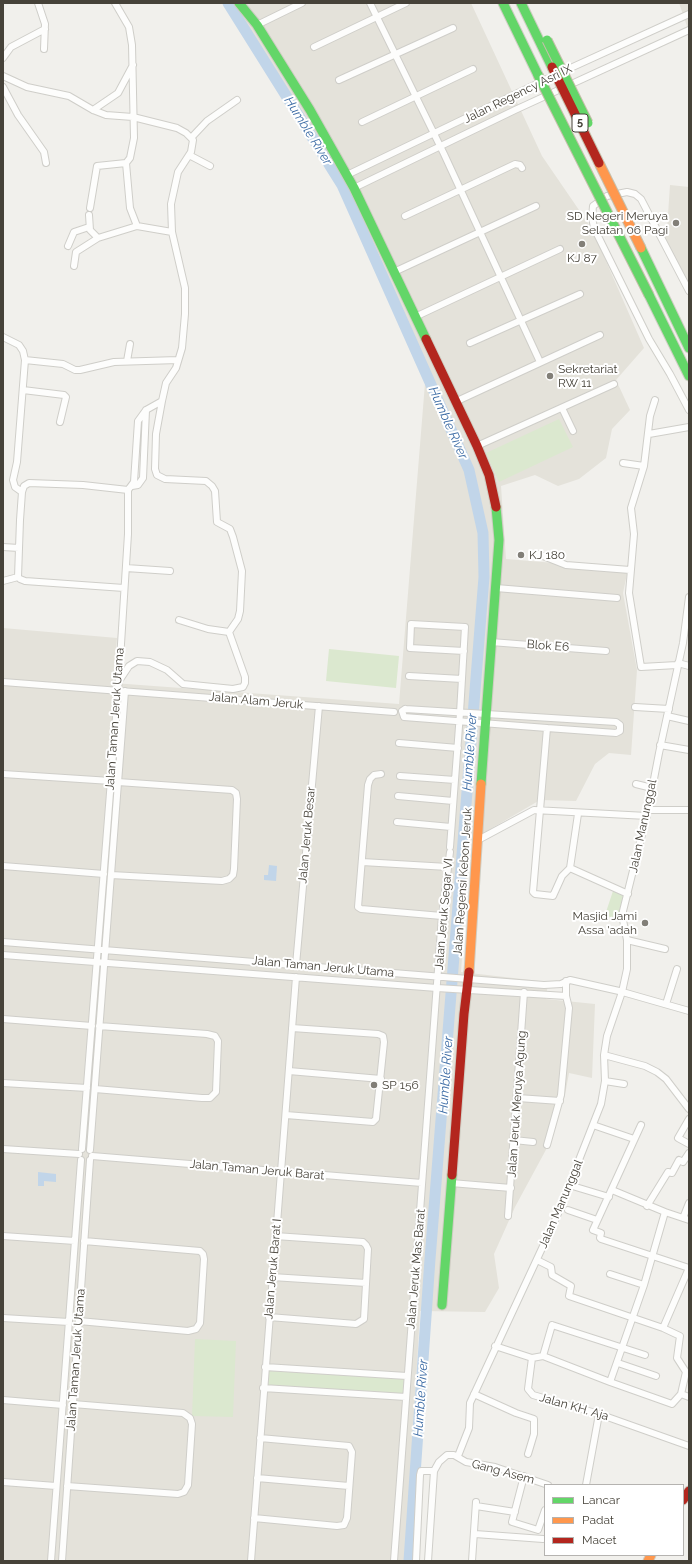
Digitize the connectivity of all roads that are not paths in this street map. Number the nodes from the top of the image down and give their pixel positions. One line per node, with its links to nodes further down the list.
1 (38, 3): 14 (street)
2 (115, 3): 20 (street)
3 (239, 3): 12 (main road, Jalan Regensi Kebon Jeruk)
4 (302, 3): 12 (street)
5 (370, 3): 11 (street)
6 (406, 3): 11 (street)
7 (521, 3): 41 (main road, 5, bridge)
8 (529, 3): 41 (main road, bridge)
9 (503, 4): 69 (main road, 5, bridge)
10 (689, 14): 26 (street, Jalan Regency Asri IX)
11 (377, 17): 16 (street); 18 (street)
12 (257, 25): 40 (main road, Jalan Regensi Kebon Jeruk)
13 (453, 28): 18 (street)
14 (45, 29): 17 (street); 19 (street)
15 (689, 30): 28 (street)
16 (314, 47)
17 (44, 49)
18 (395, 54): 23 (street); 25 (street)
19 (3, 58)
20 (133, 63): 29 (street); 30 (street)
21 (473, 69): 25 (street)
22 (3, 76): 29 (street)
23 (339, 80)
24 (3, 87): 36 (street)
25 (416, 96): 31 (street); 32 (street)
26 (509, 99): 28 (street); 32 (street, Jalan Regency Asri IX)
27 (237, 100): 33 (street)
28 (514, 109): 34 (street)
29 (93, 110): 30 (street)
30 (133, 117): 33 (street); 37 (street)
31 (362, 122)
32 (435, 135): 34 (street); 40 (street, Jalan Regency Asri IX)
33 (191, 138): 35 (street)
34 (440, 145): 42 (street); 43 (street)
35 (189, 155): 38 (street); 49 (street)
36 (46, 163)
37 (126, 163): 46 (street); 47 (street)
38 (210, 166)
39 (522, 168): 43 (street)
40 (348, 175): 42 (main road, Jalan Regensi Kebon Jeruk)
41 (607, 178): 64 (main road, 5, bridge)
42 (354, 188): 54 (main road, Jalan Regensi Kebon Jeruk)
43 (460, 190): 45 (street); 48 (street)
44 (536, 206): 48 (street)
45 (405, 216)
46 (138, 226): 49 (street); 50 (street)
47 (89, 227): 50 (street); 51 (street)
48 (480, 231): 54 (street); 55 (street)
49 (172, 232): 66 (street)
50 (98, 238): 53 (street)
51 (68, 246)
52 (560, 249): 55 (street)
53 (74, 266)
54 (394, 272): 58 (main road, Jalan Regensi Kebon Jeruk)
55 (502, 277): 58 (street); 59 (street)
56 (689, 291): 76 (street)
57 (580, 294): 59 (street)
58 (415, 317): 74 (main road, Jalan Regensi Kebon Jeruk)
59 (522, 320): 62 (street); 68 (street)
60 (600, 336): 68 (street)
61 (3, 337): 65 (street)
62 (470, 343)
63 (130, 344): 67 (street)
64 (689, 348)
65 (26, 360): 67 (street); 71 (street)
66 (178, 360): 67 (street); 73 (street)
67 (127, 361)
68 (540, 362): 74 (street)
69 (689, 376)
70 (614, 384): 75 (street)
71 (23, 390): 77 (street); 85 (street)
72 (655, 400): 80 (street)
73 (162, 401): 84 (street); 99 (street)
74 (455, 402): 81 (main road, Jalan Regensi Kebon Jeruk)
75 (562, 408): 79 (street); 81 (street)
76 (689, 410)
77 (60, 422)
78 (689, 427): 80 (street)
79 (573, 431)
80 (649, 434): 83 (street)
81 (477, 446): 95 (main road, Jalan Regensi Kebon Jeruk)
82 (623, 463): 83 (street)
83 (644, 466): 90 (street)
84 (130, 488): 85 (street); 89 (street, Jalan Taman Jeruk Utama)
85 (22, 492): 87 (street)
86 (3, 547): 87 (street)
87 (19, 548): 92 (street)
88 (538, 554): 90 (street)
89 (126, 568): 91 (street); 94 (street, Jalan Taman Jeruk Utama)
90 (630, 570): 103 (street)
91 (170, 572)
92 (18, 577): 93 (street); 94 (street)
93 (3, 581)
94 (124, 588): 108 (street, Jalan Taman Jeruk Utama)
95 (496, 588): 97 (street); 100 (main road, Jalan Regensi Kebon Jeruk)
96 (689, 597): 103 (street, Jalan Manunggal)
97 (618, 598)
98 (179, 620): 99 (street)
99 (229, 632): 108 (street)
100 (491, 642): 101 (street, Blok E6); 117 (main road, Jalan Regensi Kebon Jeruk)
101 (606, 650)
102 (464, 651): 102 (street, Jalan Jeruk Segar VI); 106 (street, Jalan Jeruk Segar VI)
103 (678, 664): 104 (street); 113 (street, Jalan Manunggal)
104 (689, 666)
105 (409, 676): 106 (street)
106 (462, 678): 115 (street, Jalan Jeruk Segar VI)
107 (3, 682): 109 (street, Jalan Alam Jeruk)
108 (118, 682): 109 (street, Jalan Taman Jeruk Utama)
109 (118, 691): 110 (street, Jalan Alam Jeruk); 129 (street, Jalan Taman Jeruk Utama)
110 (125, 691): 111 (street, Jalan Alam Jeruk); 130 (street, Jalan Taman Jeruk Utama)
111 (319, 706): 114 (street, Jalan Alam Jeruk); 159 (street, Jalan Jeruk Besar)
112 (635, 706): 113 (street)
113 (669, 709): 116 (street, Jalan Manunggal)
114 (394, 712)
115 (462, 713): 117 (street); 119 (street, Jalan Jeruk Segar VI); 119 (street)
116 (667, 716): 118 (street); 122 (street, Jalan Manunggal)
117 (482, 719): 119 (street); 120 (street); 120 (street); 141 (main road, Jalan Regensi Kebon Jeruk)
118 (689, 720)
119 (462, 722): 123 (street, Jalan Jeruk Segar VI)
120 (547, 728): 135 (street)
121 (400, 743): 123 (street)
122 (660, 745): 124 (street); 132 (street, Jalan Manunggal)
123 (458, 748): 128 (street, Jalan Jeruk Segar VI)
124 (689, 750)
125 (3, 774): 129 (street)
126 (381, 774): 142 (street)
127 (400, 776): 128 (street)
128 (455, 780): 134 (street, Jalan Jeruk Segar VI)
129 (111, 781): 146 (street, Jalan Taman Jeruk Utama)
130 (118, 782): 147 (street, Jalan Taman Jeruk Utama); 147 (street)
131 (636, 784): 132 (street)
132 (652, 788): 137 (street, Jalan Manunggal)
133 (398, 796): 134 (street)
134 (453, 801): 140 (street, Jalan Jeruk Segar VI)
135 (540, 810): 138 (street); 141 (street); 145 (street)
136 (689, 810): 137 (street)
137 (648, 813): 138 (street); 148 (street, Jalan Manunggal)
138 (578, 814): 145 (street)
139 (397, 822): 140 (street)
140 (451, 827): 144 (street, Jalan Jeruk Segar VI)
141 (478, 840): 164 (main road, Jalan Regensi Kebon Jeruk)
142 (362, 862): 144 (street); 149 (street)
143 (3, 866): 146 (street)
144 (448, 867): 149 (street, Jalan Jeruk Segar VI)
145 (570, 868): 148 (street)
146 (104, 874): 152 (street, Jalan Taman Jeruk Utama)
147 (111, 875): 153 (street, Jalan Taman Jeruk Utama)
148 (628, 894): 150 (street, Jalan Manunggal)
149 (442, 916): 163 (street, Jalan Jeruk Segar VI)
150 (627, 940): 154 (street); 169 (street, Jalan Manunggal)
151 (3, 942): 152 (street, Jalan Taman Jeruk Utama)
152 (98, 949): 153 (street, Jalan Taman Jeruk Utama); 157 (street, Jalan Taman Jeruk Utama)
153 (105, 949): 156 (street, Jalan Taman Jeruk Utama); 158 (street, Jalan Taman Jeruk Utama)
154 (665, 949)
155 (3, 955): 157 (street, Jalan Taman Jeruk Utama)
156 (208, 958): 159 (street, Jalan Taman Jeruk Utama); 161 (street)
157 (97, 962): 158 (street, Jalan Taman Jeruk Utama); 174 (street, Jalan Taman Jeruk Utama)
158 (104, 962): 161 (street, Jalan Taman Jeruk Utama); 175 (street, Jalan Taman Jeruk Utama)
159 (296, 965): 163 (street, Jalan Taman Jeruk Utama)
160 (677, 969): 171 (street)
161 (207, 970): 162 (street, Jalan Taman Jeruk Utama)
162 (296, 977): 166 (street, Jalan Taman Jeruk Utama); 176 (street, Jalan Jeruk Barat I)
163 (440, 977): 164 (street, Jalan Taman Jeruk Utama); 166 (street, Jalan Jeruk Mas Barat)
164 (464, 979): 165 (street, Jalan Taman Jeruk Utama); 167 (main road, Jalan Regensi Kebon Jeruk)
165 (566, 982): 169 (street, Jalan Taman Jeruk Utama); 170 (street)
166 (440, 988): 167 (street, Jalan Taman Jeruk Utama); 202 (street, Jalan Jeruk Mas Barat)
167 (463, 989): 168 (street, Jalan Taman Jeruk Utama); 203 (main road, Jalan Regensi Kebon Jeruk)
168 (524, 992): 170 (street, Jalan Taman Jeruk Utama); 185 (street, Jalan Jeruk Meruya Agung)
169 (622, 992): 171 (street, Jalan Taman Jeruk Utama); 177 (street, Jalan Manunggal)
170 (566, 996): 186 (street)
171 (666, 1004): 172 (street, Jalan Taman Jeruk Utama)
172 (689, 1010)
173 (3, 1019): 174 (street)
174 (92, 1026): 183 (street, Jalan Taman Jeruk Utama)
175 (100, 1026): 184 (street, Jalan Taman Jeruk Utama); 184 (street)
176 (292, 1028): 178 (street, Jalan Jeruk Barat I); 179 (street)
177 (604, 1055): 180 (street, Jalan Manunggal); 187 (street)
178 (289, 1071): 179 (street); 188 (street, Jalan Jeruk Barat I)
179 (381, 1079): 188 (street)
180 (605, 1081): 182 (street); 190 (street, Jalan Manunggal)
181 (3, 1083): 183 (street)
182 (624, 1084)
183 (87, 1088): 199 (street, Jalan Taman Jeruk Utama)
184 (95, 1089): 200 (street, Jalan Taman Jeruk Utama)
185 (518, 1098): 186 (street); 193 (street, Jalan Jeruk Meruya Agung)
186 (560, 1101): 196 (street)
187 (689, 1109)
188 (286, 1115): 201 (street, Jalan Jeruk Barat I)
189 (689, 1119): 195 (street)
190 (593, 1125): 192 (street); 204 (street, Jalan Manunggal)
191 (641, 1125): 192 (street)
192 (634, 1139): 206 (street)
193 (514, 1140): 194 (street); 205 (street, Jalan Jeruk Meruya Agung)
194 (533, 1142)
195 (689, 1144)
196 (547, 1145)
197 (3, 1149): 199 (street)
198 (689, 1153): 209 (street)
199 (81, 1154): 200 (street); 200 (street); 217 (street, Jalan Taman Jeruk Utama)
200 (91, 1155): 201 (street, Jalan Taman Jeruk Barat); 218 (street, Jalan Taman Jeruk Utama)
201 (282, 1171): 202 (street, Jalan Taman Jeruk Barat); 216 (street, Jalan Jeruk Barat I)
202 (422, 1183): 242 (street, Jalan Jeruk Mas Barat)
203 (451, 1183): 205 (street); 228 (main road, Jalan Regensi Kebon Jeruk)
204 (569, 1185): 207 (street); 220 (street, Jalan Manunggal)
205 (511, 1188): 212 (street, Jalan Jeruk Meruya Agung)
206 (612, 1190): 207 (street); 209 (street)
207 (608, 1197): 214 (street)
208 (689, 1203): 213 (street)
209 (647, 1206): 211 (street)
210 (568, 1210): 214 (street)
211 (665, 1212): 213 (street); 219 (street)
212 (508, 1216)
213 (686, 1219)
214 (597, 1220): 219 (street)
215 (3, 1236): 217 (street)
216 (275, 1236): 223 (street, Jalan Jeruk Barat I); 224 (street)
217 (75, 1241): 233 (street, Jalan Taman Jeruk Utama)
218 (84, 1241): 232 (street, Jalan Taman Jeruk Utama); 232 (street)
219 (653, 1255): 221 (street); 226 (street)
220 (537, 1260): 231 (street); 235 (street, Jalan Manunggal)
221 (689, 1268): 225 (street)
222 (610, 1274): 226 (street)
223 (272, 1277): 224 (street); 229 (street, Jalan Jeruk Barat I)
224 (366, 1283): 229 (street)
225 (682, 1284): 227 (street); 234 (street)
226 (644, 1285): 231 (street)
227 (689, 1286)
228 (442, 1305)
229 (269, 1317): 241 (street, Jalan Jeruk Barat I)
230 (3, 1318): 233 (street)
231 (633, 1318): 234 (street); 236 (street)
232 (79, 1321): 251 (street, Jalan Taman Jeruk Utama)
233 (69, 1322): 252 (street, Jalan Taman Jeruk Utama)
234 (663, 1328): 247 (street)
235 (495, 1346): 239 (street); 246 (street, Gang Asem)
236 (623, 1348): 237 (street); 238 (street); 240 (street)
237 (645, 1355)
238 (543, 1356): 239 (street); 244 (street)
239 (532, 1358): 253 (street, Jalan KH. Aja)
240 (618, 1363): 243 (street); 244 (street)
241 (265, 1367): 242 (street); 245 (street, Jalan Jeruk Barat I)
242 (407, 1376): 249 (street, Jalan Jeruk Mas Barat)
243 (656, 1376)
244 (610, 1382): 247 (street)
245 (263, 1388): 249 (street); 254 (street, Jalan Jeruk Barat I)
246 (474, 1394): 256 (street); 257 (street, Gang Asem)
247 (681, 1394): 248 (street)
248 (689, 1396)
249 (406, 1397): 275 (street, Jalan Jeruk Mas Barat)
250 (3, 1400): 252 (street)
251 (73, 1404): 265 (street, Jalan Taman Jeruk Utama); 265 (street)
252 (62, 1405): 264 (street, Jalan Taman Jeruk Utama)
253 (599, 1414): 255 (street, Jalan KH. Aja); 263 (street)
254 (260, 1438): 260 (street, Jalan Jeruk Barat I); 266 (street)
255 (689, 1446)
256 (528, 1454)
257 (458, 1456): 258 (street); 259 (street, Gang Asem)
258 (434, 1471): 276 (street); 277 (street)
259 (524, 1476): 262 (street, Gang Asem); 267 (street)
260 (257, 1478): 266 (street); 269 (street, Jalan Jeruk Barat I)
261 (3, 1482): 264 (street)
262 (545, 1484)
263 (586, 1484)
264 (56, 1486): 272 (street, Jalan Taman Jeruk Utama)
265 (67, 1486): 273 (street, Jalan Taman Jeruk Utama)
266 (349, 1486): 269 (street)
267 (515, 1512): 268 (street); 270 (street)
268 (544, 1513)
269 (254, 1518): 274 (street, Jalan Jeruk Barat I)
270 (475, 1534): 271 (street); 278 (street)
271 (543, 1540)
272 (50, 1561)
273 (62, 1561)
274 (251, 1561)
275 (394, 1561)
276 (416, 1561)
277 (428, 1561)
278 (472, 1561)

